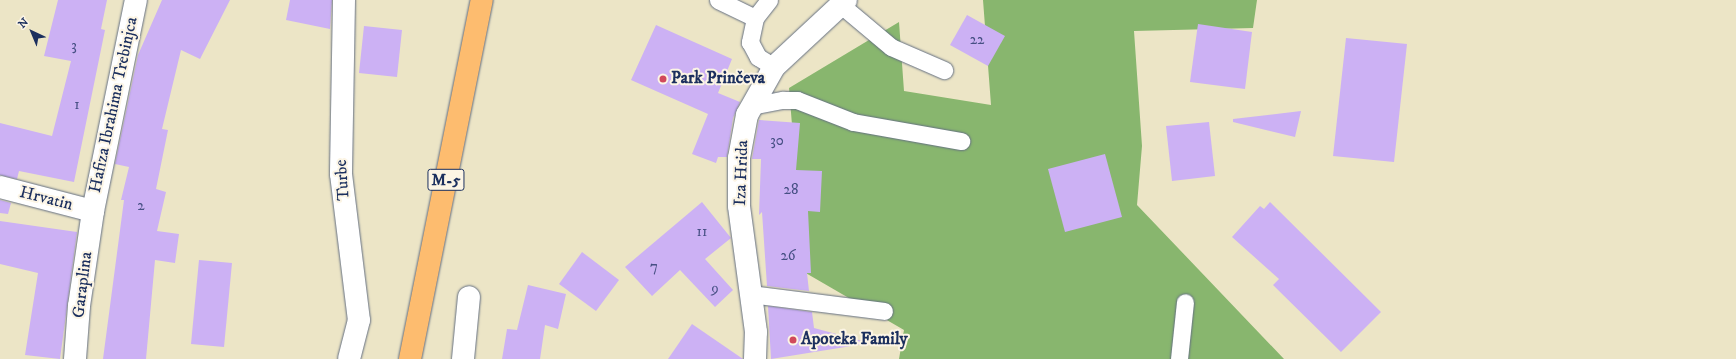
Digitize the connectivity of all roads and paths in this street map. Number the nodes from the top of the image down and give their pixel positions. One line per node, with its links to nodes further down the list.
1 (136, 0): 13 (street, Hafiza Ibrahima Trebinjca)
2 (344, 0): 19 (street, Turbe)
3 (482, 0): 20 (main road, M-5)
4 (718, 0): 7 (lane)
5 (769, 0): 7 (lane)
6 (843, 3): 8 (street, Iza Hrida); 9 (lane)
7 (755, 18): 8 (lane)
8 (774, 67): 10 (street, Iza Hrida)
9 (944, 70)
10 (751, 106): 11 (lane); 14 (street, Iza Hrida)
11 (961, 141)
12 (0, 187): 13 (street, Hrvatin)
13 (93, 211): 18 (street, Garaplina)
14 (750, 294): 17 (lane); 22 (street, Iza Hrida)
15 (469, 297): 21 (street)
16 (1185, 302): 23 (lane)
17 (884, 311)
18 (75, 359)
19 (349, 359)
20 (410, 359)
21 (463, 359)
22 (755, 359)
23 (1178, 359)

